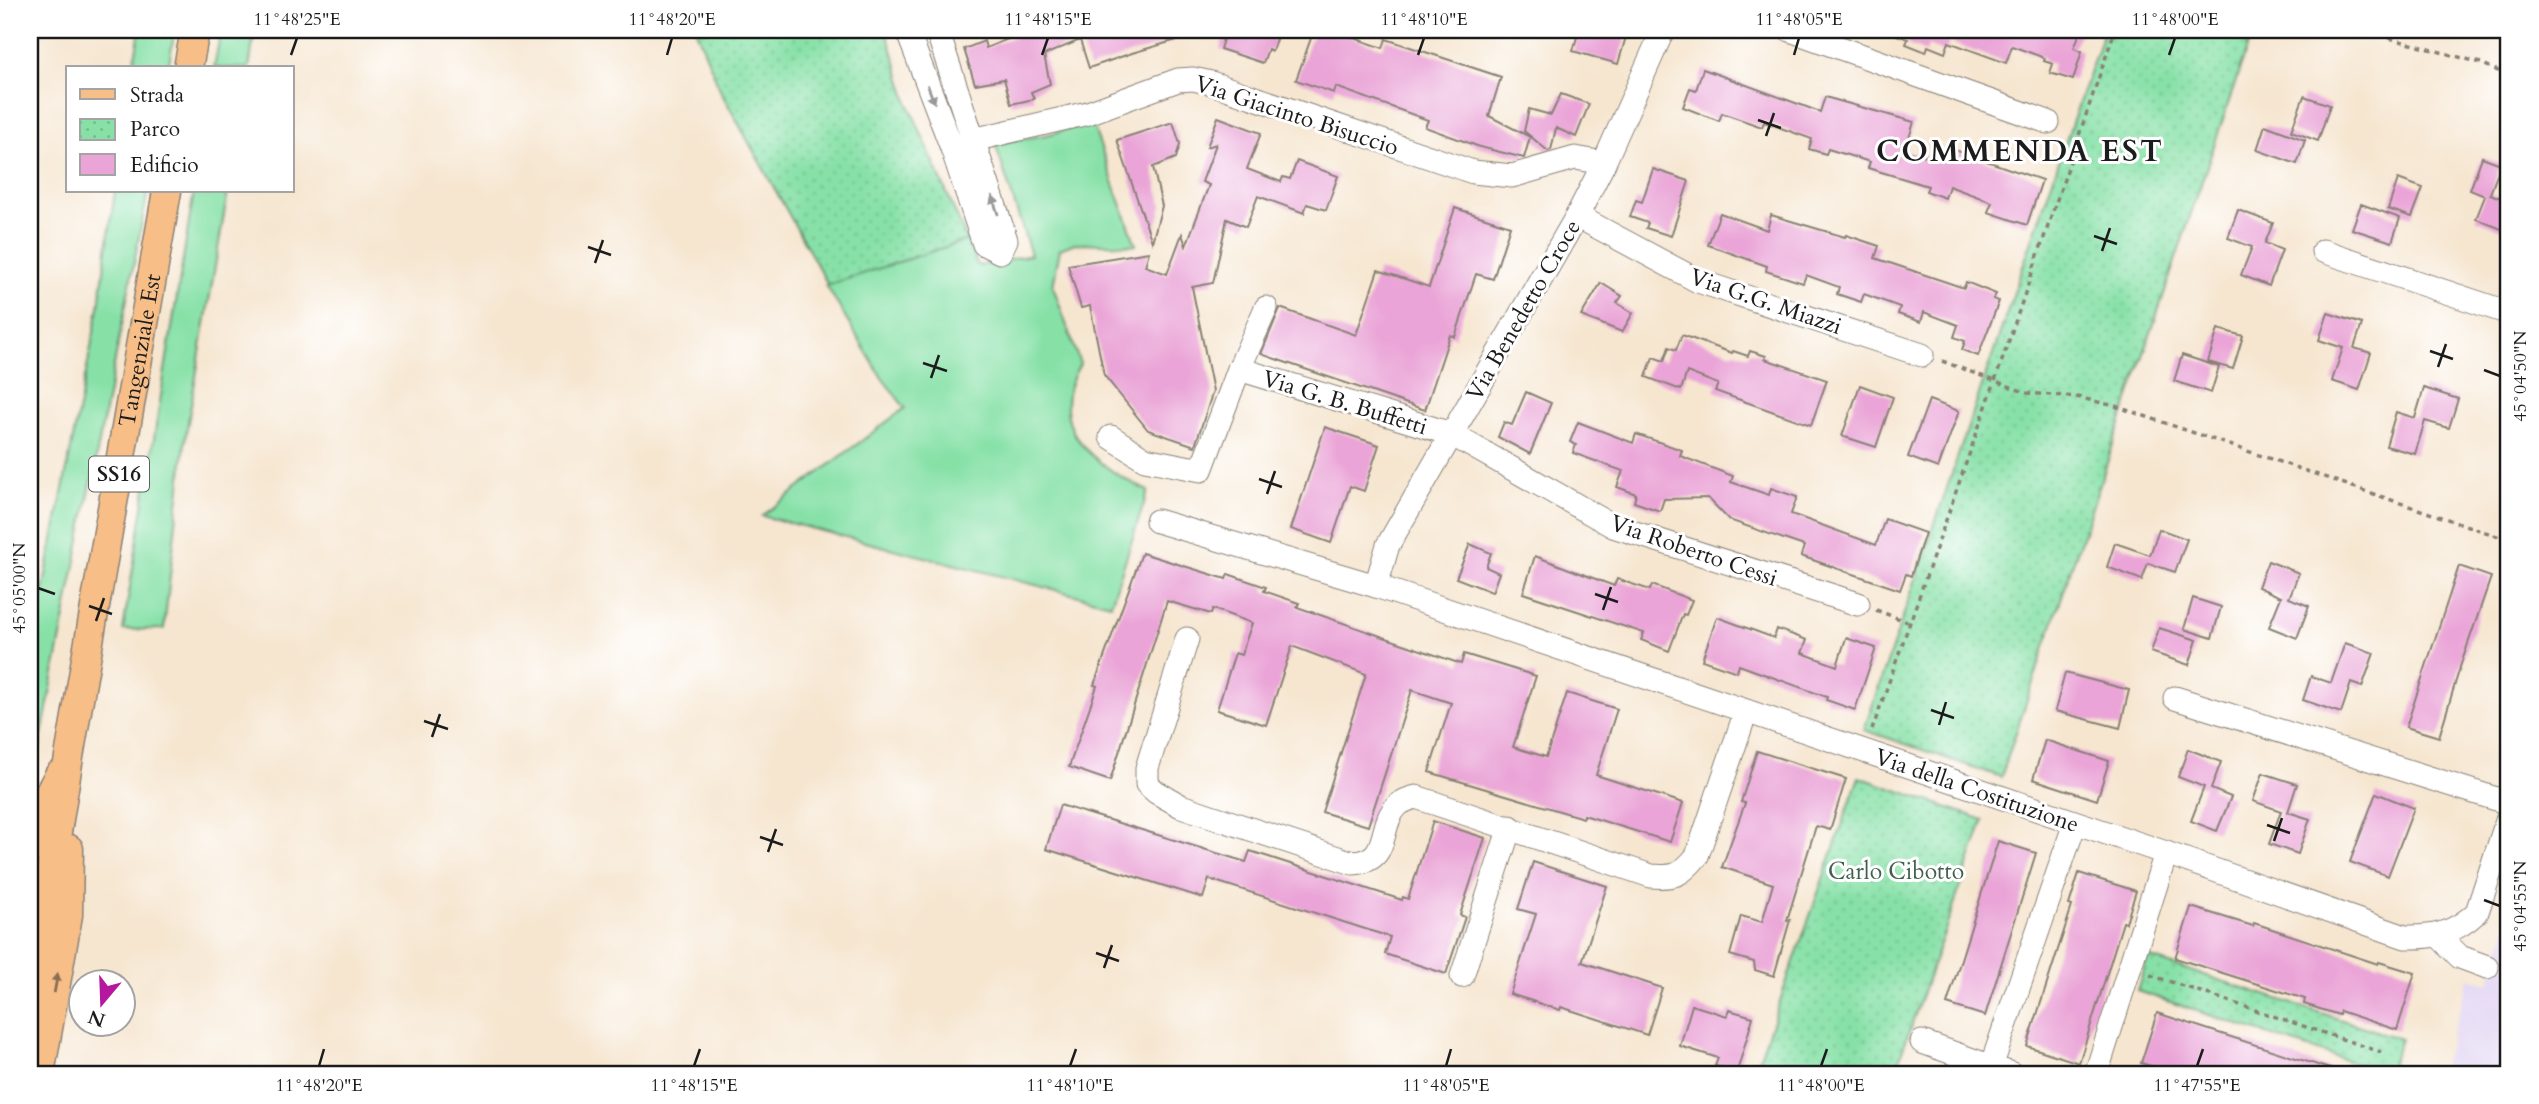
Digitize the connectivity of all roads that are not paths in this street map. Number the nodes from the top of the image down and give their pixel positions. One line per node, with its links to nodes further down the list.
1 (195, 30): 6 (main road)
2 (907, 30): 8 (street, one-way to 8)
3 (937, 30): 8 (street)
4 (1663, 30): 9 (street, Via Benedetto Croce)
5 (1790, 30): 7 (street)
6 (188, 66)
7 (2048, 122)
8 (963, 144): 9 (street, Via Giacinto Bisuccio)
9 (1604, 163): 11 (street, Via Benedetto Croce)
10 (167, 192): 25 (main road, Tangenziale Est / SS16)
11 (1577, 216): 15 (street, Via G.G. Miazzi); 17 (street, Via Benedetto Croce)
12 (2323, 251): 14 (street)
13 (1266, 308): 16 (street)
14 (2509, 313)
15 (1922, 355)
16 (1239, 369): 17 (street, Via G. B. Buffetti); 18 (street)
17 (1451, 434): 20 (street, Via Benedetto Croce); 21 (street, Via Roberto Cessi)
18 (1111, 437)
19 (1157, 521): 20 (street, Via della Costituzione)
20 (1376, 586): 24 (street, Via della Costituzione)
21 (1858, 604)
22 (1187, 639): 29 (street)
23 (2175, 698): 26 (street)
24 (1746, 712): 28 (street, Via della Costituzione); 29 (street)
25 (69, 757): 30 (main road); 32 (main road, Tangenziale Est / SS16); 36 (main road, Tangenziale Est / SS16); 39 (main road, one-way to 25)
26 (2509, 803)
27 (2509, 815): 33 (street, Via della Costituzione)
28 (2075, 822): 31 (street, Via della Costituzione); 38 (street)
29 (1510, 827): 35 (street)
30 (30, 849)
31 (2166, 853): 33 (street, Via della Costituzione); 40 (street)
32 (30, 909)
33 (2438, 935): 34 (street)
34 (2487, 967)
35 (1462, 976)
36 (30, 1001)
37 (1922, 1042): 38 (street)
38 (2002, 1070)
39 (40, 1074)
40 (2096, 1074)

